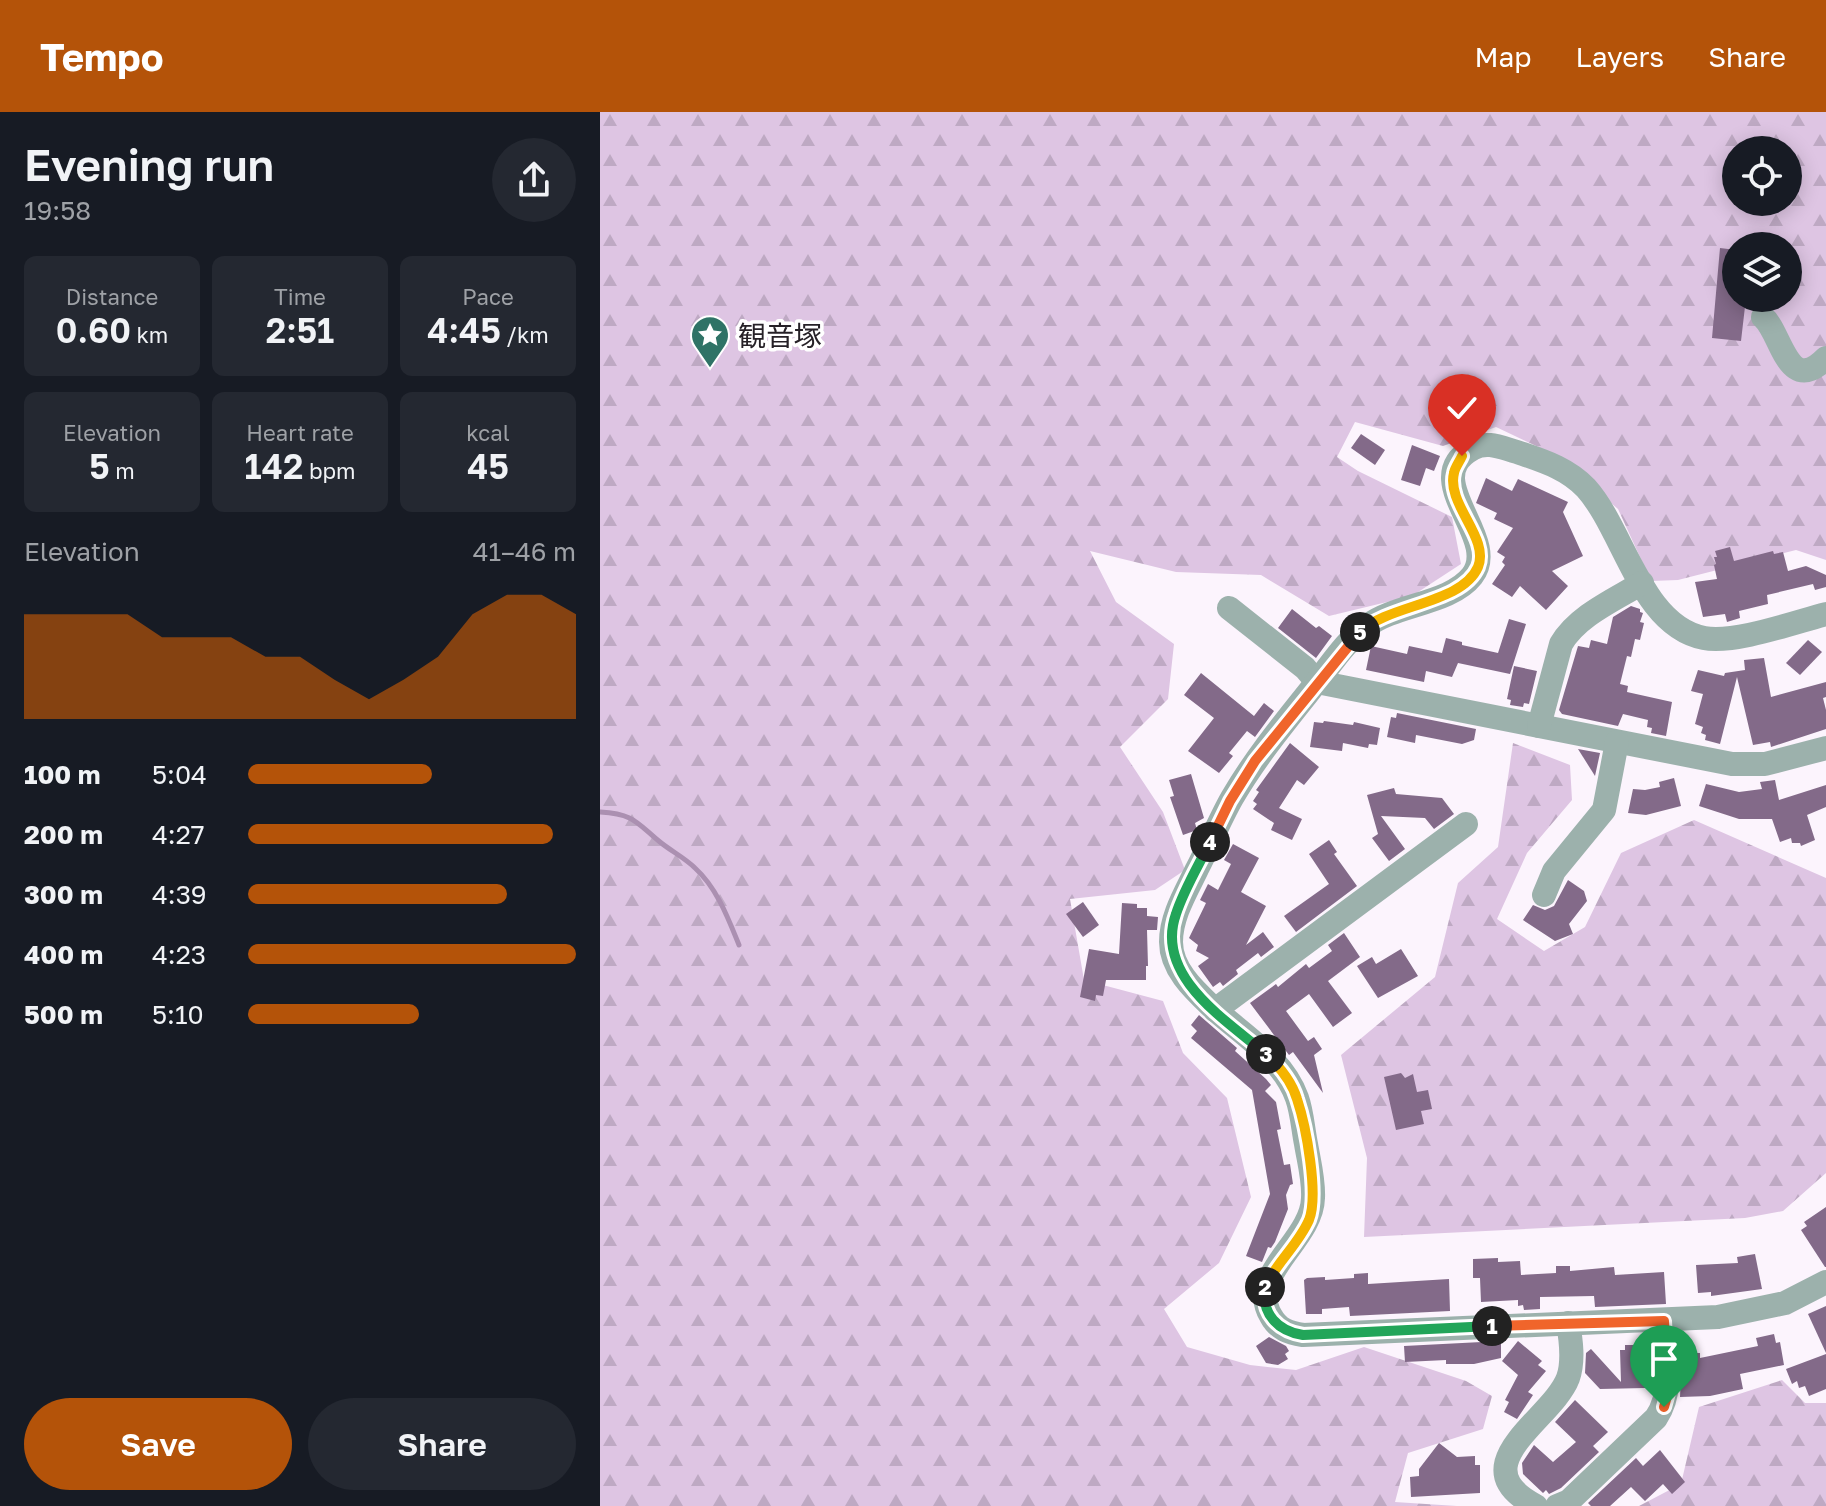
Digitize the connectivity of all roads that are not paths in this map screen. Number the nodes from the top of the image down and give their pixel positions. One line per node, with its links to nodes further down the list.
1 (1763, 317): 2 (street)
2 (1826, 358)
3 (1642, 583): 5 (street); 6 (street); 7 (street)
4 (1229, 608): 6 (street)
5 (1826, 614)
6 (1317, 682): 7 (street); 12 (street)
7 (1539, 726): 8 (street)
8 (1617, 742): 9 (street); 11 (street)
9 (1826, 748)
10 (1466, 824): 12 (street)
11 (1544, 895)
12 (1215, 1010): 15 (street)
13 (1826, 1282): 14 (street)
14 (1664, 1321): 15 (street); 17 (street)
15 (1568, 1323): 16 (street)
16 (1536, 1506)
17 (1557, 1506)

